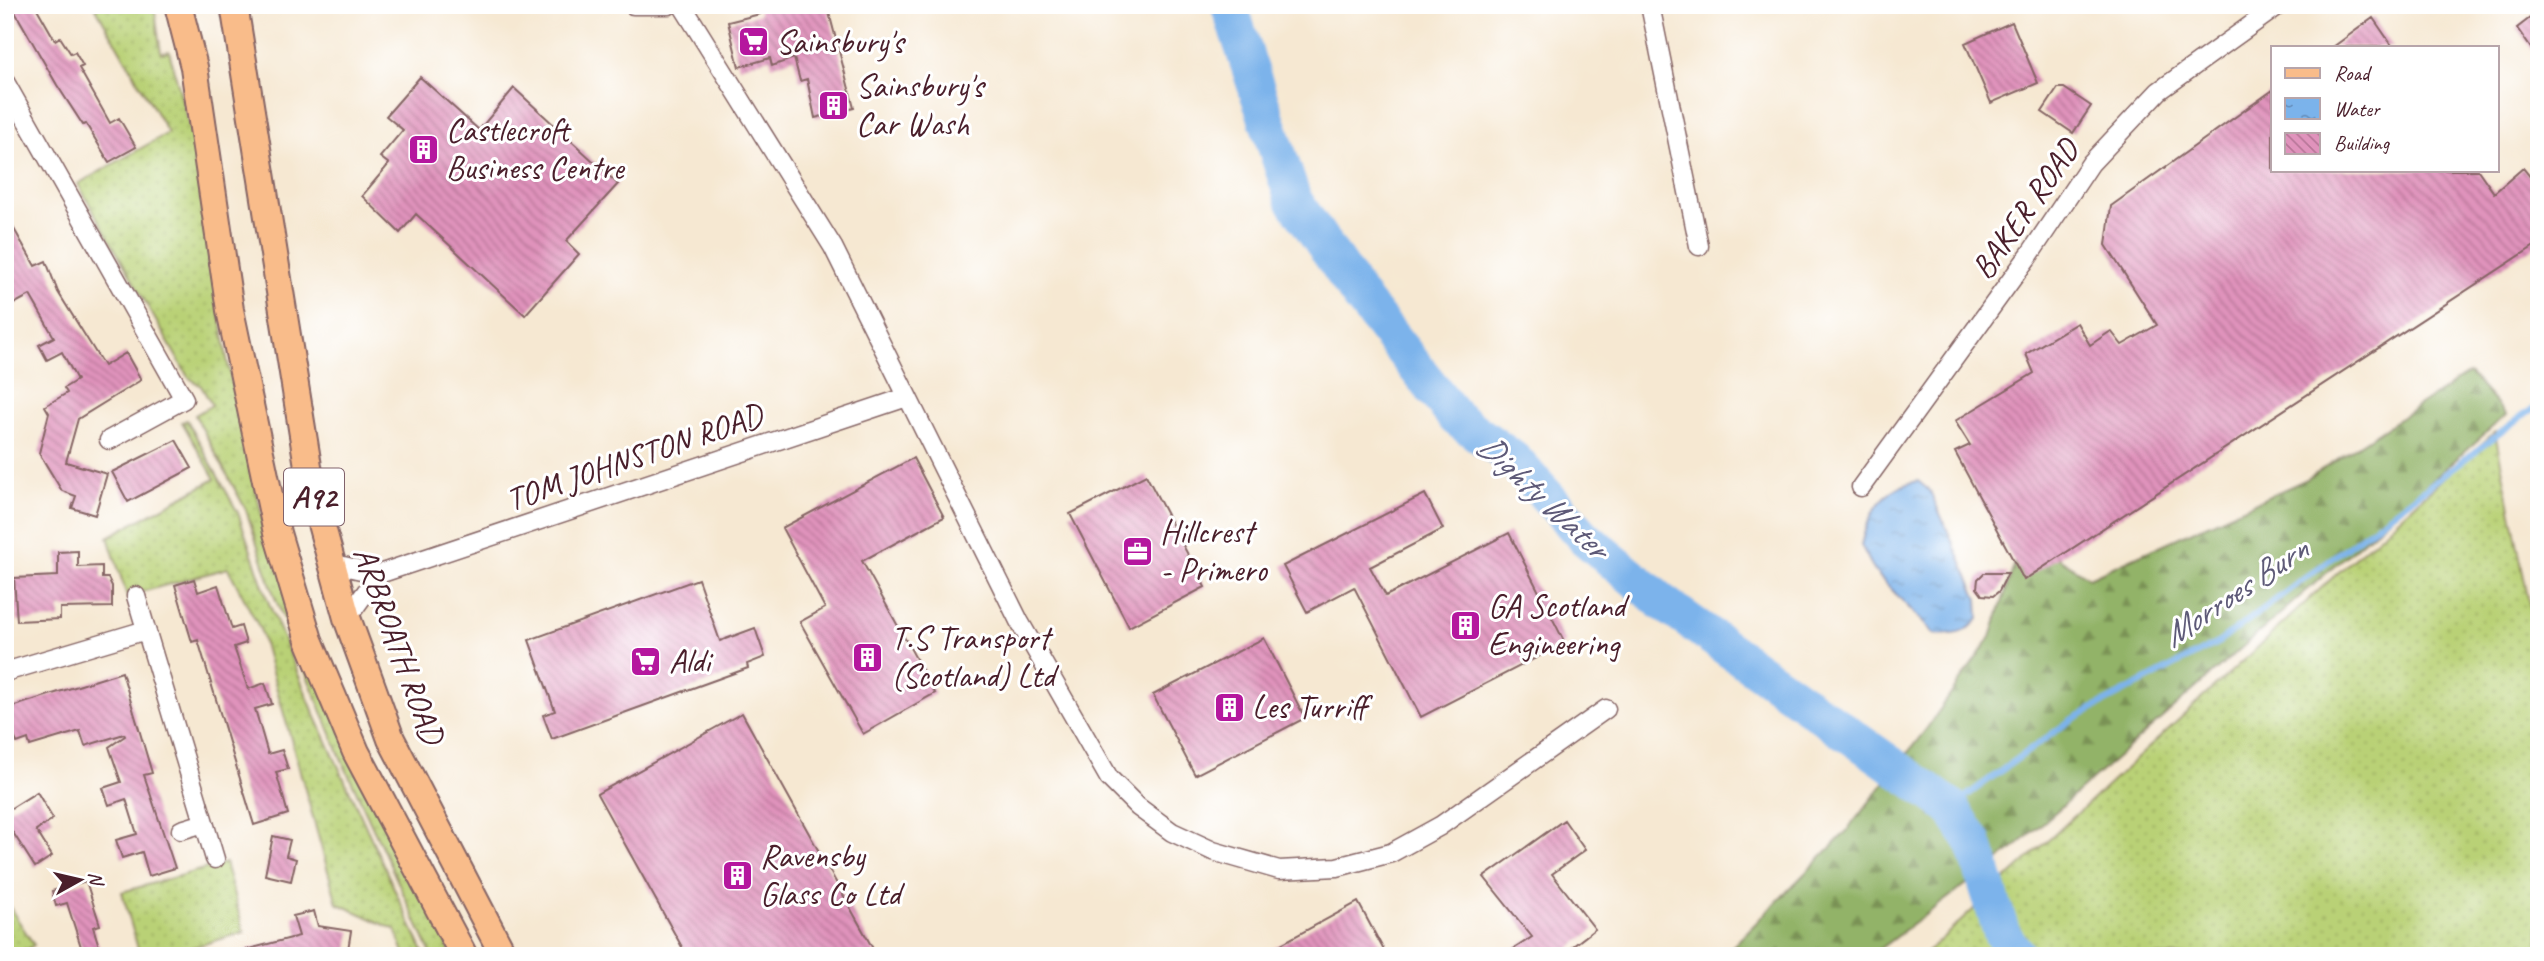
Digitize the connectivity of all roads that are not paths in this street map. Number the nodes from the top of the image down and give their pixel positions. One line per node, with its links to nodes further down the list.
1 (178, 5): 9 (main road, A92)
2 (193, 5): 9 (main road, A92)
3 (234, 5): 15 (main road, ARBROATH ROAD / A92)
4 (633, 5): 5 (street)
5 (669, 5)
6 (682, 5): 12 (street)
7 (1650, 5): 11 (street)
8 (2279, 5): 14 (street, BAKER ROAD)
9 (194, 67): 25 (main road, A92)
10 (5, 82): 13 (street)
11 (1699, 246)
12 (907, 397): 16 (street, TOM JOHNSTON ROAD); 21 (street)
13 (109, 440)
14 (1861, 487)
15 (331, 563): 16 (street); 18 (main road, ARBROATH ROAD / A92)
16 (380, 574): 18 (street)
17 (136, 596): 19 (street)
18 (347, 618): 26 (main road, ARBROATH ROAD / A92)
19 (146, 630): 20 (street); 22 (street)
20 (5, 672)
21 (1606, 709)
22 (204, 823): 23 (street); 24 (street)
23 (181, 830)
24 (215, 859)
25 (464, 956)
26 (504, 956)

